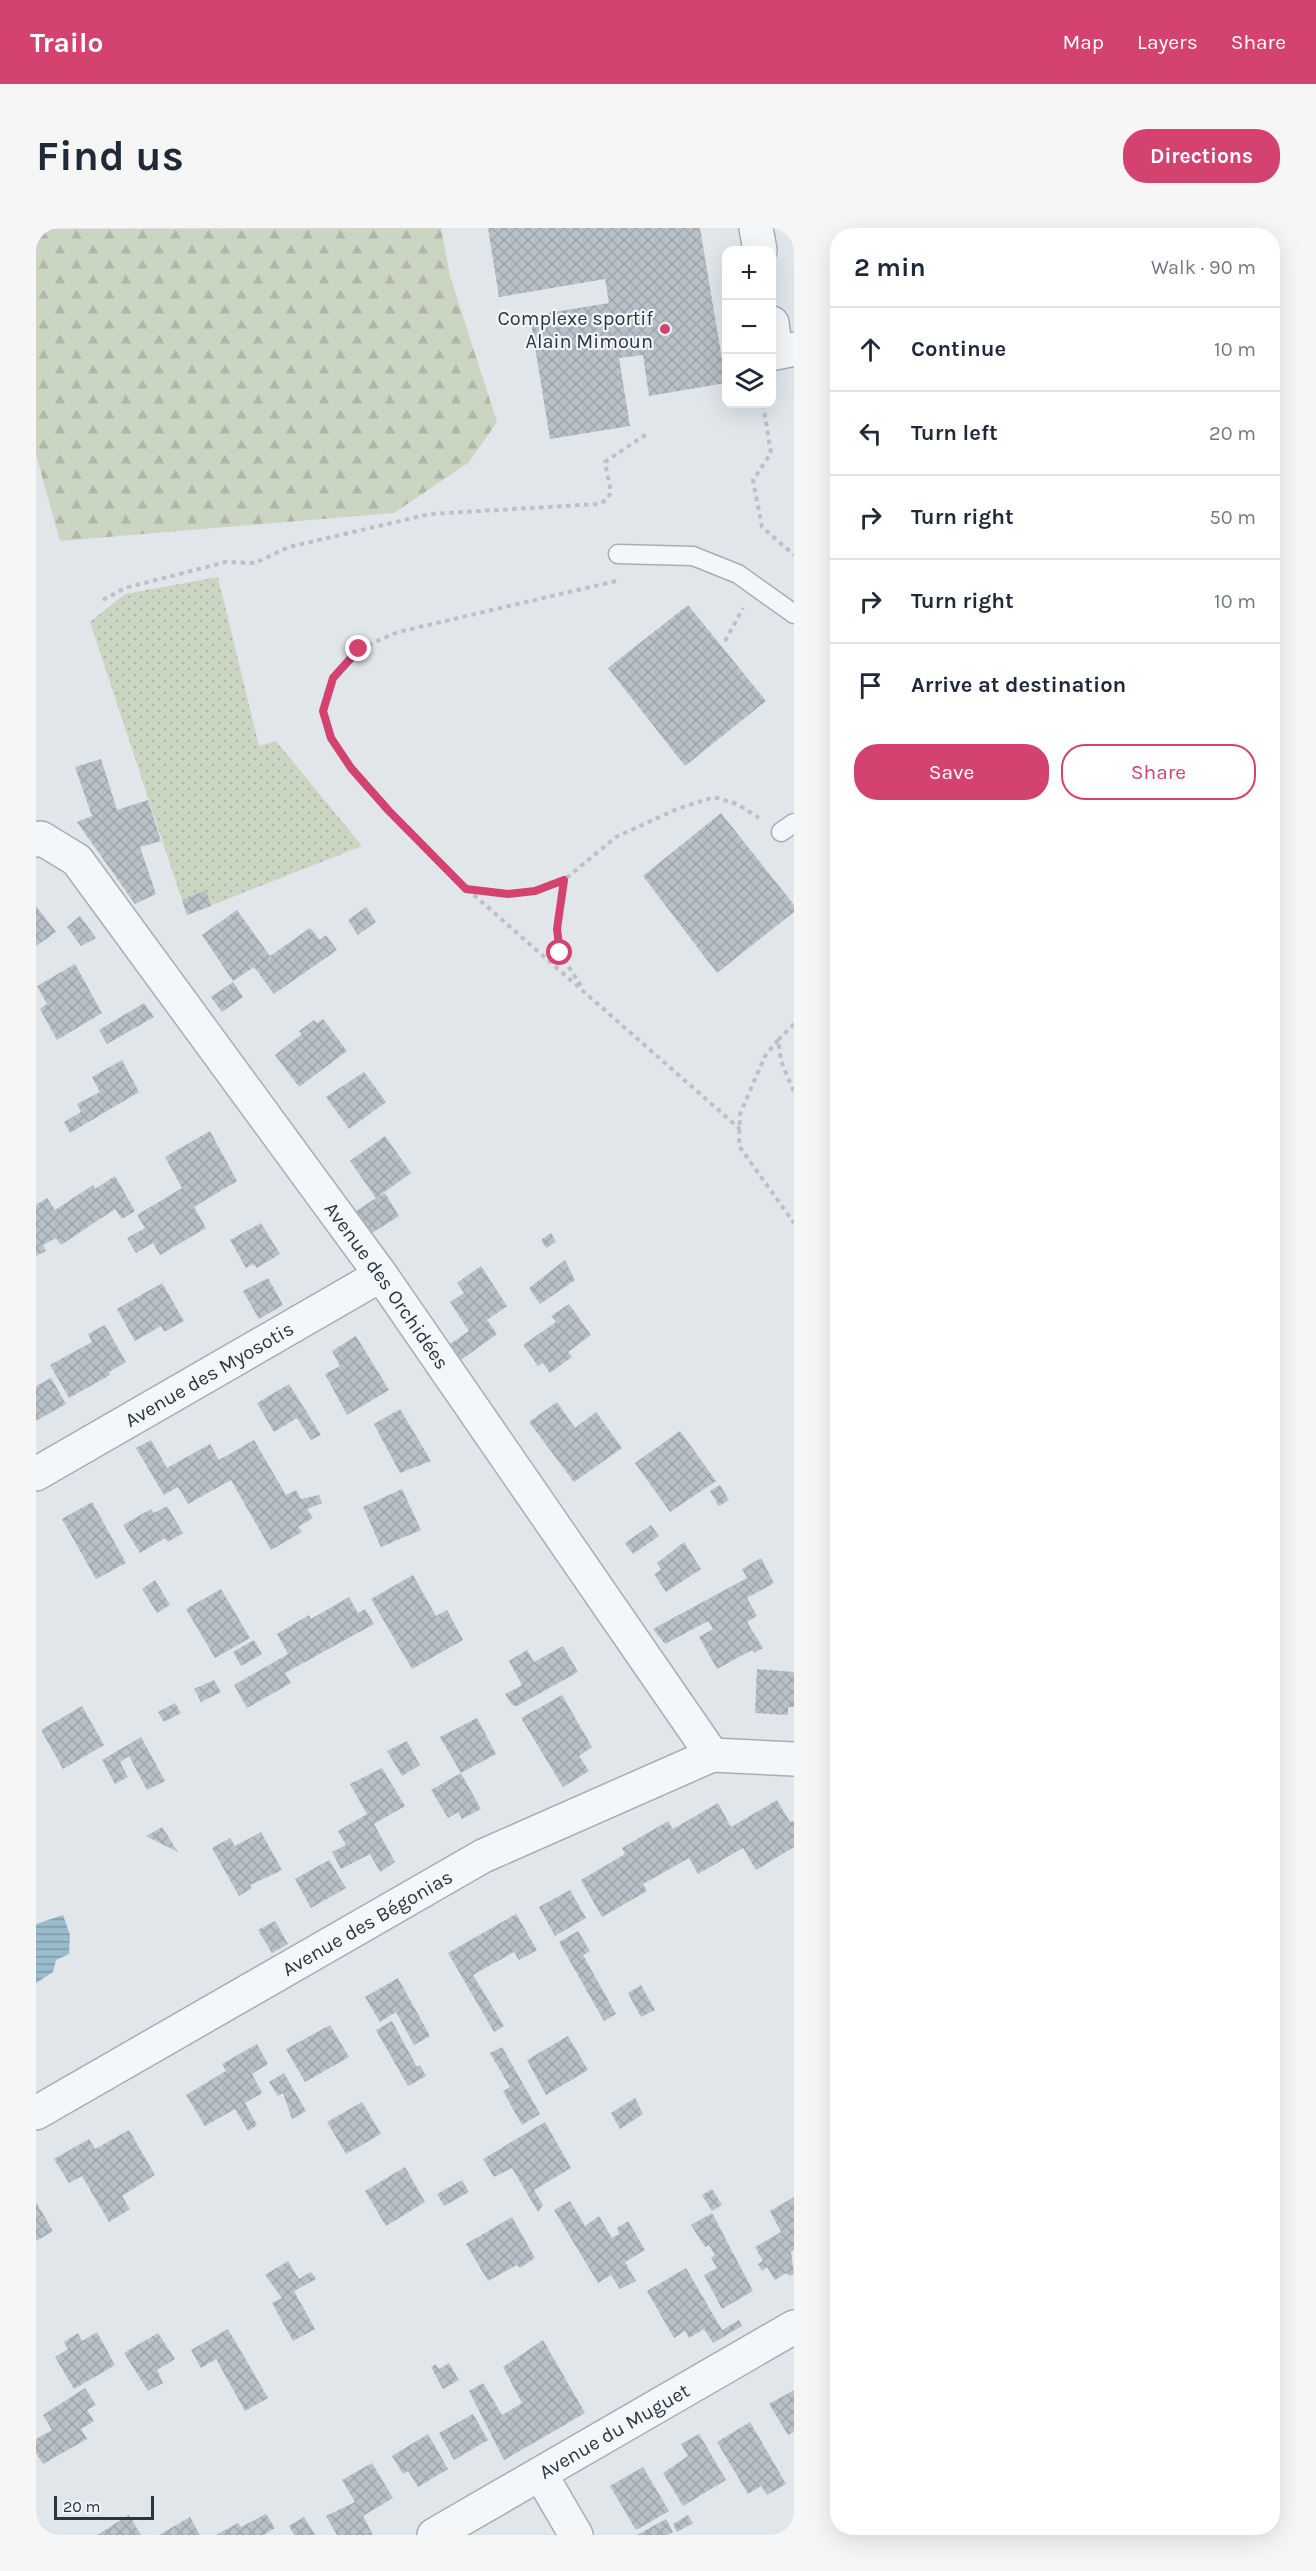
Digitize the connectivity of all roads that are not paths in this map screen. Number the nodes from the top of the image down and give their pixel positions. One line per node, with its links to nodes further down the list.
1 (756, 228): 2 (street)
2 (759, 246)
3 (776, 347): 4 (street)
4 (794, 349)
5 (618, 554): 6 (lane)
6 (794, 614)
7 (38, 839): 8 (street, Avenue des Orchidées)
8 (381, 1275): 9 (street, Avenue des Myosotis); 10 (street, Avenue des Orchidées)
9 (36, 1474)
10 (712, 1755): 11 (street); 12 (street, Avenue des Bégonias)
11 (794, 1759)
12 (36, 2113)
13 (794, 2327): 14 (street, Avenue du Muguet)
14 (541, 2475): 15 (street, Avenue du Muguet); 16 (street)
15 (434, 2535)
16 (576, 2535)

